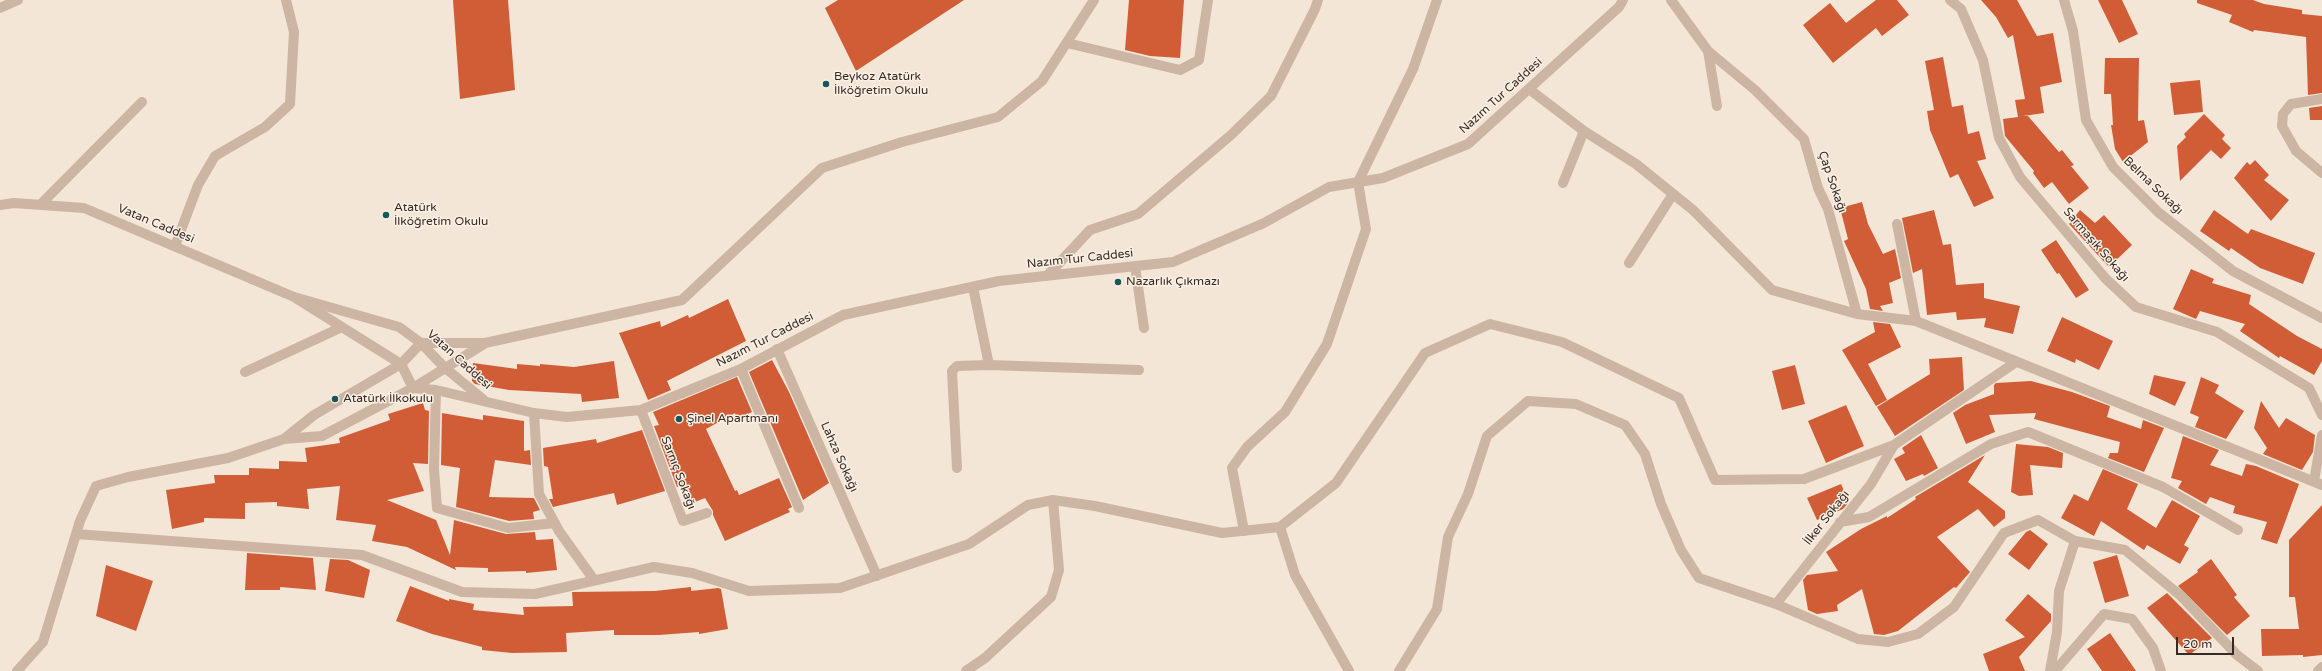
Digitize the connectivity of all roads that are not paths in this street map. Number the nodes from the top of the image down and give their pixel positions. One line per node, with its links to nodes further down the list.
1 (18, 0): 11 (street)
2 (286, 0): 26 (street)
3 (1094, 0): 12 (street)
4 (1208, 0): 12 (street)
5 (1318, 0): 29 (street)
6 (1437, 0): 20 (street)
7 (1624, 0): 14 (street, Nazım Tur Caddesi)
8 (1671, 0): 13 (street, Çap Sokağı)
9 (1950, 0): 52 (street, Sarmaşık Sokağı)
10 (2064, 0): 33 (street, Belma Sokağı)
11 (0, 8)
12 (1066, 43): 38 (street)
13 (1708, 51): 17 (street, Çap Sokağı); 32 (street, Çap Sokağı)
14 (1529, 89): 18 (street); 20 (street, Nazım Tur Caddesi)
15 (2322, 99): 19 (street)
16 (142, 102): 24 (street)
17 (1717, 106)
18 (1584, 131): 21 (street); 22 (street)
19 (2322, 173)
20 (1358, 182): 28 (street, Nazım Tur Caddesi); 65 (street)
21 (1563, 183)
22 (1673, 194): 27 (street); 32 (street)
23 (0, 205): 24 (street, Vatan Caddesi)
24 (40, 205): 26 (street, Vatan Caddesi)
25 (1897, 224): 34 (street)
26 (175, 246): 31 (street, Vatan Caddesi)
27 (1629, 263)
28 (1135, 266): 29 (street, Nazım Tur Caddesi); 36 (street)
29 (1047, 276): 30 (street, Nazım Tur Caddesi)
30 (973, 287): 39 (street, Nazım Tur Caddesi); 42 (street)
31 (294, 297): 35 (street, Vatan Caddesi); 37 (street, Vatan Caddesi)
32 (1857, 314): 34 (street)
33 (2322, 318)
34 (1916, 321): 40 (street)
35 (340, 328): 41 (street, Vatan Caddesi); 46 (street)
36 (1144, 328)
37 (421, 343): 38 (street); 41 (street); 43 (street, Vatan Caddesi)
38 (485, 343): 43 (street)
39 (778, 349): 44 (street, Nazım Tur Caddesi); 68 (street, Lahza Sokağı)
40 (2016, 362): 55 (street); 57 (street)
41 (401, 364): 47 (street); 54 (street)
42 (989, 365): 45 (street); 56 (street)
43 (444, 367): 47 (street); 49 (street, Vatan Caddesi)
44 (741, 369): 50 (street, Nazım Tur Caddesi); 59 (street)
45 (1139, 370)
46 (244, 372)
47 (413, 388): 48 (street, Vatan Caddesi); 54 (street)
48 (436, 390): 49 (street, Vatan Caddesi); 62 (street)
49 (485, 401): 51 (street, Nazım Tur Caddesi)
50 (641, 410): 51 (street, Nazım Tur Caddesi); 60 (street, Sarnıç Sokağı)
51 (534, 414): 62 (street)
52 (2322, 415)
53 (2322, 435): 57 (street)
54 (284, 439): 66 (street)
55 (1894, 445): 61 (street, İlker Sokağı); 63 (street)
56 (957, 468)
57 (2318, 483)
58 (1053, 500): 65 (street); 68 (street); 74 (street)
59 (799, 508)
60 (707, 513)
61 (1840, 522): 64 (street); 70 (street, İlker Sokağı)
62 (555, 523): 69 (street)
63 (1280, 527): 65 (street); 75 (street)
64 (2238, 530)
65 (1244, 531)
66 (76, 534): 69 (street); 73 (street)
67 (2075, 542): 70 (street); 71 (street); 77 (street)
68 (877, 576): 69 (street)
69 (594, 580)
70 (1776, 604): 76 (street)
71 (2237, 655): 80 (street); 81 (street)
72 (2322, 667): 82 (street)
73 (17, 671)
74 (966, 671)
75 (1349, 671)
76 (1399, 671)
77 (2050, 671)
78 (2055, 671): 79 (street)
79 (2161, 671)
80 (2246, 671)
81 (2258, 671)
82 (2318, 671)

